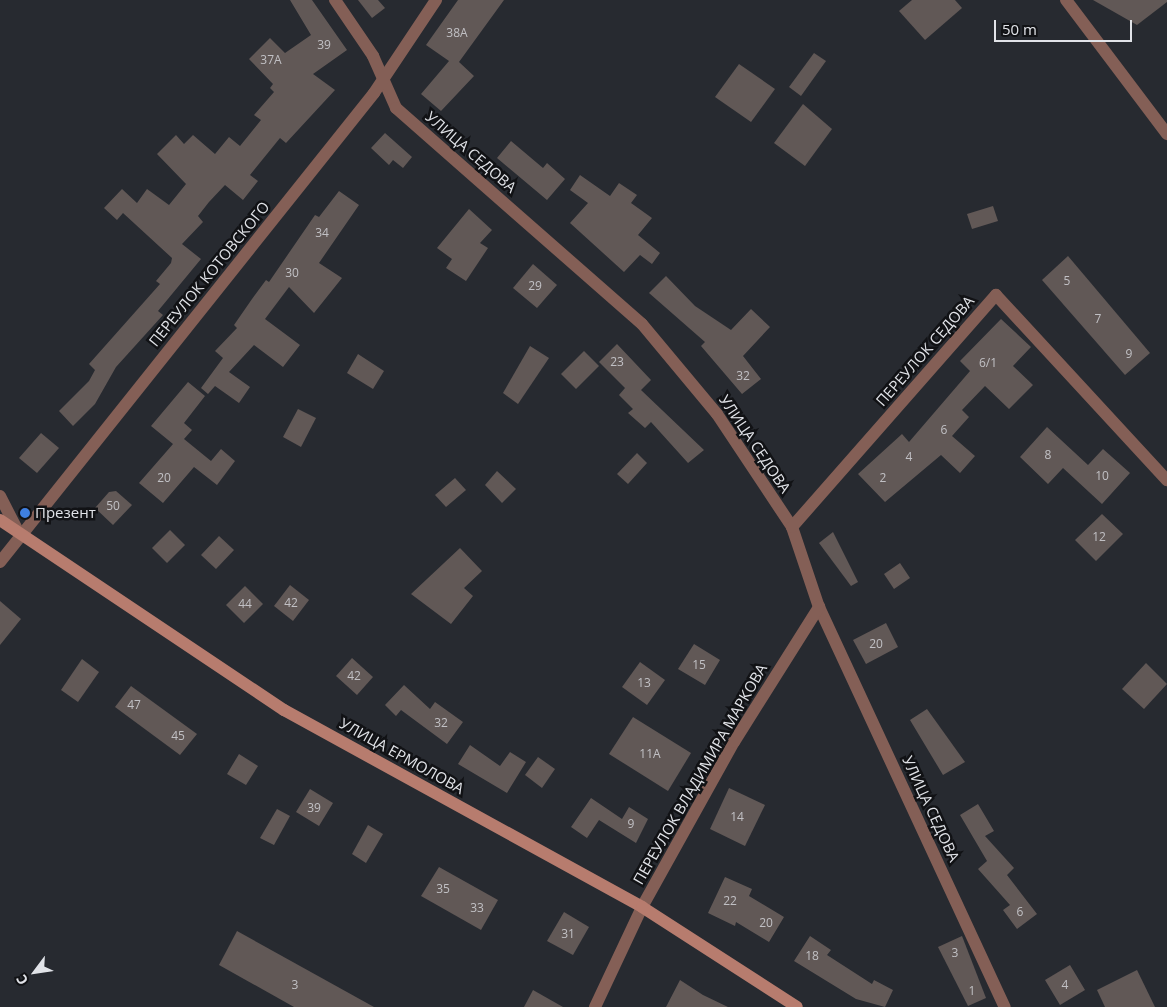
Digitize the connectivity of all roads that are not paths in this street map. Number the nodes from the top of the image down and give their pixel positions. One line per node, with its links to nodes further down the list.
1 (335, 0): 4 (street, УЛИЦА СЕДОВА)
2 (436, 0): 4 (street, ПЕРЕУЛОК КОТОВСКОГО)
3 (1066, 0): 5 (street)
4 (384, 77): 9 (street, УЛИЦА СЕДОВА); 10 (street, ПЕРЕУЛОК КОТОВСКОГО)
5 (1167, 134)
6 (1167, 480): 9 (street, ПЕРЕУЛОК СЕДОВА)
7 (0, 496): 10 (street)
8 (0, 520): 10 (street, УЛИЦА ЕРМОЛОВА)
9 (792, 528): 12 (street, УЛИЦА СЕДОВА)
10 (20, 535): 11 (street, ПЕРЕУЛОК КОТОВСКОГО); 13 (street, УЛИЦА ЕРМОЛОВА)
11 (0, 562)
12 (819, 607): 13 (street, ПЕРЕУЛОК ВЛАДИМИРА МАРКОВА); 16 (street, УЛИЦА СЕДОВА)
13 (642, 907): 14 (street, ПЕРЕУЛОК ВЛАДИМИРА МАРКОВА); 15 (street, УЛИЦА ЕРМОЛОВА)
14 (595, 1007)
15 (796, 1007)
16 (1005, 1007)

